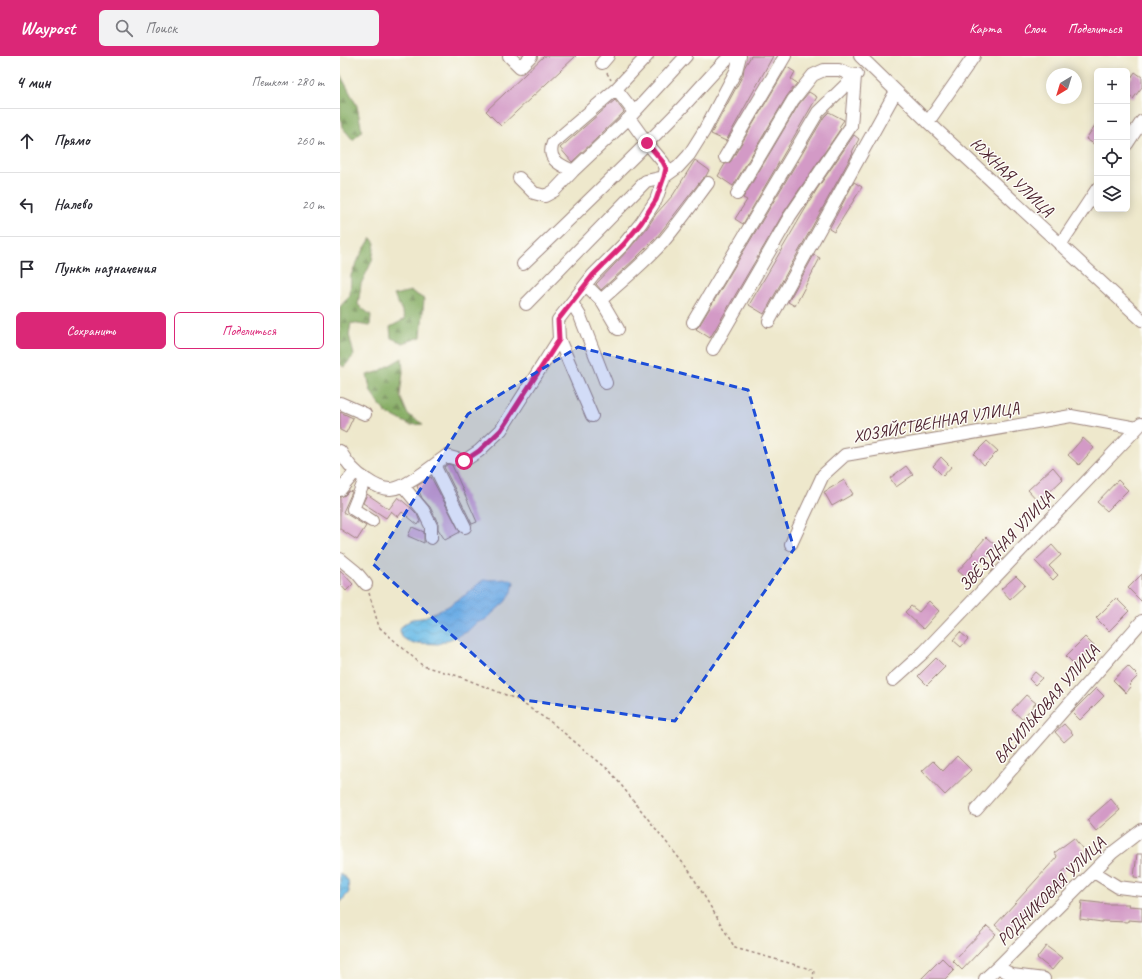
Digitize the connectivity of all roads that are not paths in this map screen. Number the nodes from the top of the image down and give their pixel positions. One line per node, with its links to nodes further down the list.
1 (509, 56): 2 (street)
2 (531, 56)
3 (648, 56): 11 (street)
4 (686, 56): 13 (street)
5 (730, 56): 17 (street)
6 (740, 56): 20 (street)
7 (785, 56): 18 (street)
8 (974, 56): 15 (street)
9 (863, 59): 10 (street); 12 (street, ЮЖНАЯ УЛИЦА)
10 (856, 76): 23 (street); 33 (street); 36 (street)
11 (616, 88): 13 (street); 19 (street)
12 (896, 91): 15 (street, ЮЖНАЯ УЛИЦА); 32 (street)
13 (632, 115): 17 (street); 19 (street)
14 (1142, 121): 16 (street)
15 (928, 122): 25 (street, ЮЖНАЯ УЛИЦА)
16 (1130, 140)
17 (647, 143): 20 (street); 26 (street)
18 (725, 157)
19 (573, 171): 21 (street)
20 (664, 177): 27 (street); 30 (street)
21 (519, 178)
22 (708, 183): 28 (street)
23 (737, 194)
24 (1094, 194): 25 (street)
25 (1060, 245): 31 (street, ЮЖНАЯ УЛИЦА)
26 (523, 264)
27 (586, 285): 28 (street); 29 (street)
28 (601, 300): 34 (street)
29 (572, 303): 35 (street); 37 (street)
30 (526, 304)
31 (1142, 320)
32 (769, 321)
33 (693, 322)
34 (618, 329)
35 (559, 340): 40 (street); 43 (street)
36 (712, 349)
37 (606, 383)
38 (340, 404): 39 (street)
39 (365, 414)
40 (592, 416)
41 (1140, 426): 50 (street, ХОЗЯЙСТВЕННАЯ УЛИЦА); 54 (street, ЗВЁЗДНАЯ УЛИЦА)
42 (340, 451): 44 (street)
43 (434, 465): 45 (street); 48 (street)
44 (360, 476): 45 (street); 46 (street); 47 (street)
45 (404, 486): 49 (street)
46 (340, 490)
47 (372, 521)
48 (465, 527)
49 (431, 538)
50 (791, 544)
51 (340, 559): 52 (street)
52 (366, 584)
53 (1142, 621): 55 (street, ВАСИЛЬКОВАЯ УЛИЦА)
54 (893, 680)
55 (976, 810)
56 (1142, 830): 57 (street, РОДНИКОВАЯ УЛИЦА)
57 (1094, 872): 58 (street); 59 (street, РОДНИКОВАЯ УЛИЦА)
58 (1142, 890)
59 (998, 968): 60 (street, РОДНИКОВАЯ УЛИЦА); 61 (street)
60 (985, 979)
61 (1044, 979)

